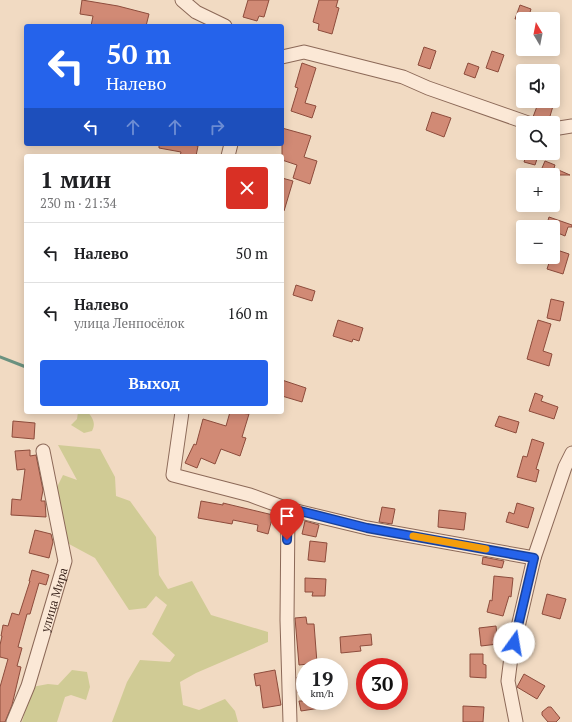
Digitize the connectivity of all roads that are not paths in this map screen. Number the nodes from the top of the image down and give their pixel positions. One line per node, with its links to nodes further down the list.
1 (182, 0): 2 (street)
2 (221, 24)
3 (284, 57): 4 (street)
4 (516, 119)
5 (572, 126): 6 (street)
6 (560, 128)
7 (182, 414): 10 (street)
8 (43, 451): 12 (street, улица Мира)
9 (572, 453): 11 (street)
10 (288, 508): 11 (street); 13 (street)
11 (534, 558): 14 (street)
12 (14, 722)
13 (290, 722)
14 (516, 722)

